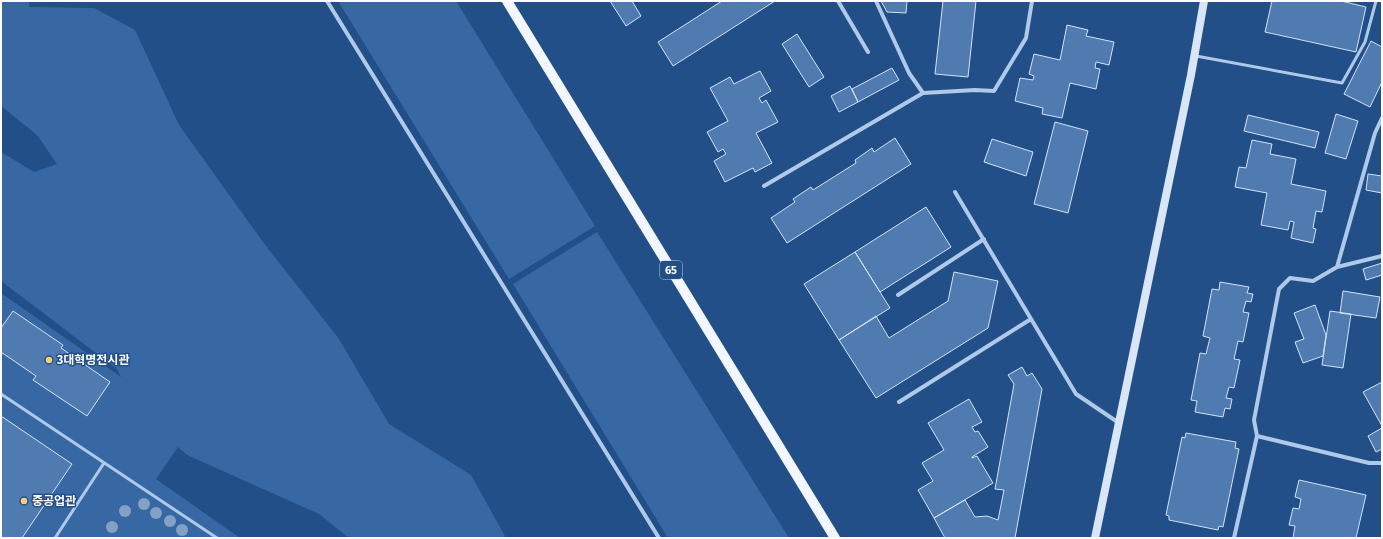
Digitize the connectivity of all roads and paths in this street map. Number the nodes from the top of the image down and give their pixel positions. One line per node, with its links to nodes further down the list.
1 (327, 1): 27 (street)
2 (507, 1): 28 (main road, 65)
3 (838, 1): 8 (street)
4 (876, 1): 10 (street)
5 (1032, 1): 10 (street)
6 (1204, 1): 9 (street)
7 (1376, 1): 9 (lane)
8 (868, 52)
9 (1194, 55): 21 (street)
10 (923, 93): 12 (street)
11 (1382, 118): 16 (street)
12 (764, 186)
13 (955, 192): 14 (street)
14 (984, 239): 17 (street); 18 (street)
15 (1382, 256): 16 (street)
16 (1337, 267): 22 (street)
17 (898, 295)
18 (1031, 319): 20 (street); 21 (street)
19 (1, 394): 23 (lane)
20 (899, 402)
21 (1119, 423): 29 (street)
22 (1257, 436): 24 (street); 30 (street)
23 (104, 463): 25 (lane); 26 (lane)
24 (1382, 463)
25 (55, 538)
26 (217, 538)
27 (659, 538)
28 (835, 538)
29 (1095, 538)
30 (1234, 538)

